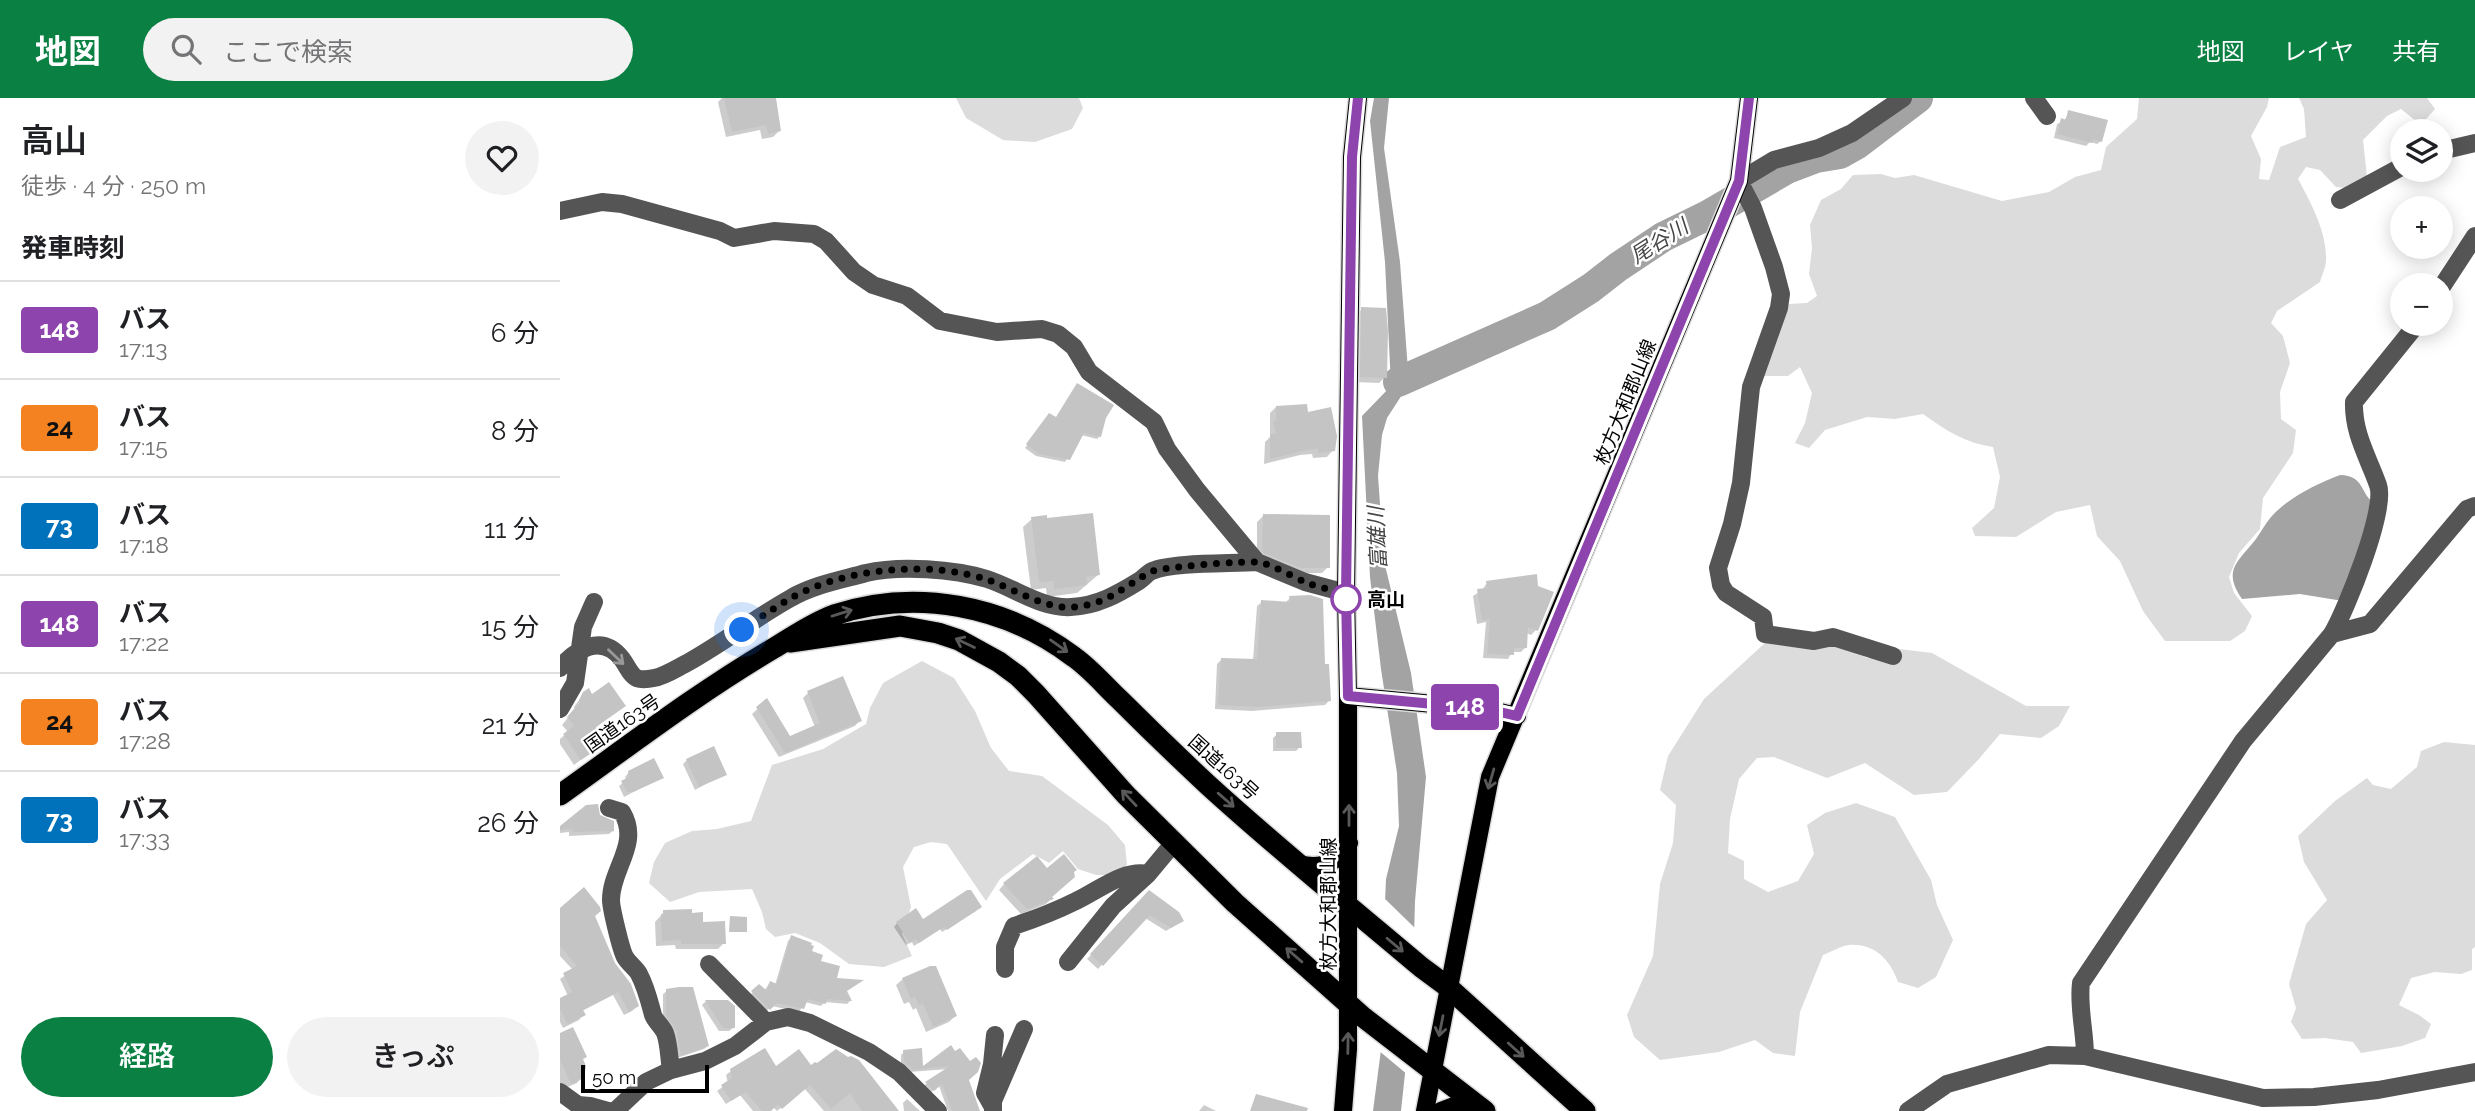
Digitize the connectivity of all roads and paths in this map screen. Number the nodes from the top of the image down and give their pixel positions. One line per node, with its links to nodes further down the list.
1 (1358, 98): 17 (main road, 枚方大和郡山線)
2 (1749, 98): 9 (main road, 枚方大和郡山線)
3 (1903, 98): 9 (street)
4 (2034, 98): 5 (street)
5 (2047, 116)
6 (2475, 143): 7 (street)
7 (2453, 148)
8 (2390, 173): 10 (street)
9 (1739, 181): 22 (street); 26 (main road, 枚方大和郡山線)
10 (2340, 200)
11 (560, 211): 16 (street)
12 (2475, 236): 13 (street)
13 (2451, 273)
14 (2407, 336): 19 (street)
15 (2475, 506): 19 (street)
16 (1257, 562): 17 (street); 21 (street, one-way to 16)
17 (1346, 593): 24 (main road, 枚方大和郡山線)
18 (594, 602): 21 (street)
19 (2332, 634): 42 (street)
20 (781, 644): 27 (highway, 国道163号); 30 (highway, 国道163号, one-way to 20); 31 (highway, 国道163号, one-way to 31)
21 (580, 649): 23 (street); 25 (street)
22 (1893, 656)
23 (560, 668)
24 (1348, 696): 26 (main road); 29 (main road, 枚方大和郡山線, one-way to 24)
25 (560, 709)
26 (1517, 716): 37 (main road, 枚方大和郡山線, one-way to 37)
27 (560, 795)
28 (609, 808): 44 (street)
29 (1349, 843): 31 (main road); 33 (main road, 枚方大和郡山線)
30 (1174, 844): 32 (street); 38 (highway, 国道163号, one-way to 30)
31 (1299, 864): 33 (highway, 国道163号)
32 (1148, 874): 34 (street); 36 (street)
33 (1349, 905): 37 (highway, 国道163号, one-way to 37); 38 (main road, 枚方大和郡山線)
34 (1068, 962)
35 (709, 964): 39 (street)
36 (1005, 969)
37 (1448, 987): 43 (main road, 枚方大和郡山線, one-way to 43); 55 (highway, 国道163号, one-way to 55)
38 (1355, 1010): 43 (highway, 国道163号); 52 (main road, 枚方大和郡山線, one-way to 38)
39 (766, 1022): 44 (street); 51 (street)
40 (1024, 1029): 47 (street)
41 (995, 1035): 47 (street)
42 (2085, 1056): 45 (street); 56 (street)
43 (1424, 1063): 48 (highway, 国道163号); 53 (main road, 枚方大和郡山線)
44 (671, 1070): 50 (street)
45 (2475, 1072)
46 (560, 1092): 49 (street)
47 (993, 1109)
48 (1482, 1109): 54 (main road)
49 (608, 1111)
50 (615, 1111)
51 (938, 1111)
52 (1343, 1111)
53 (1425, 1111)
54 (1441, 1111)
55 (1585, 1111)
56 (1908, 1111)

